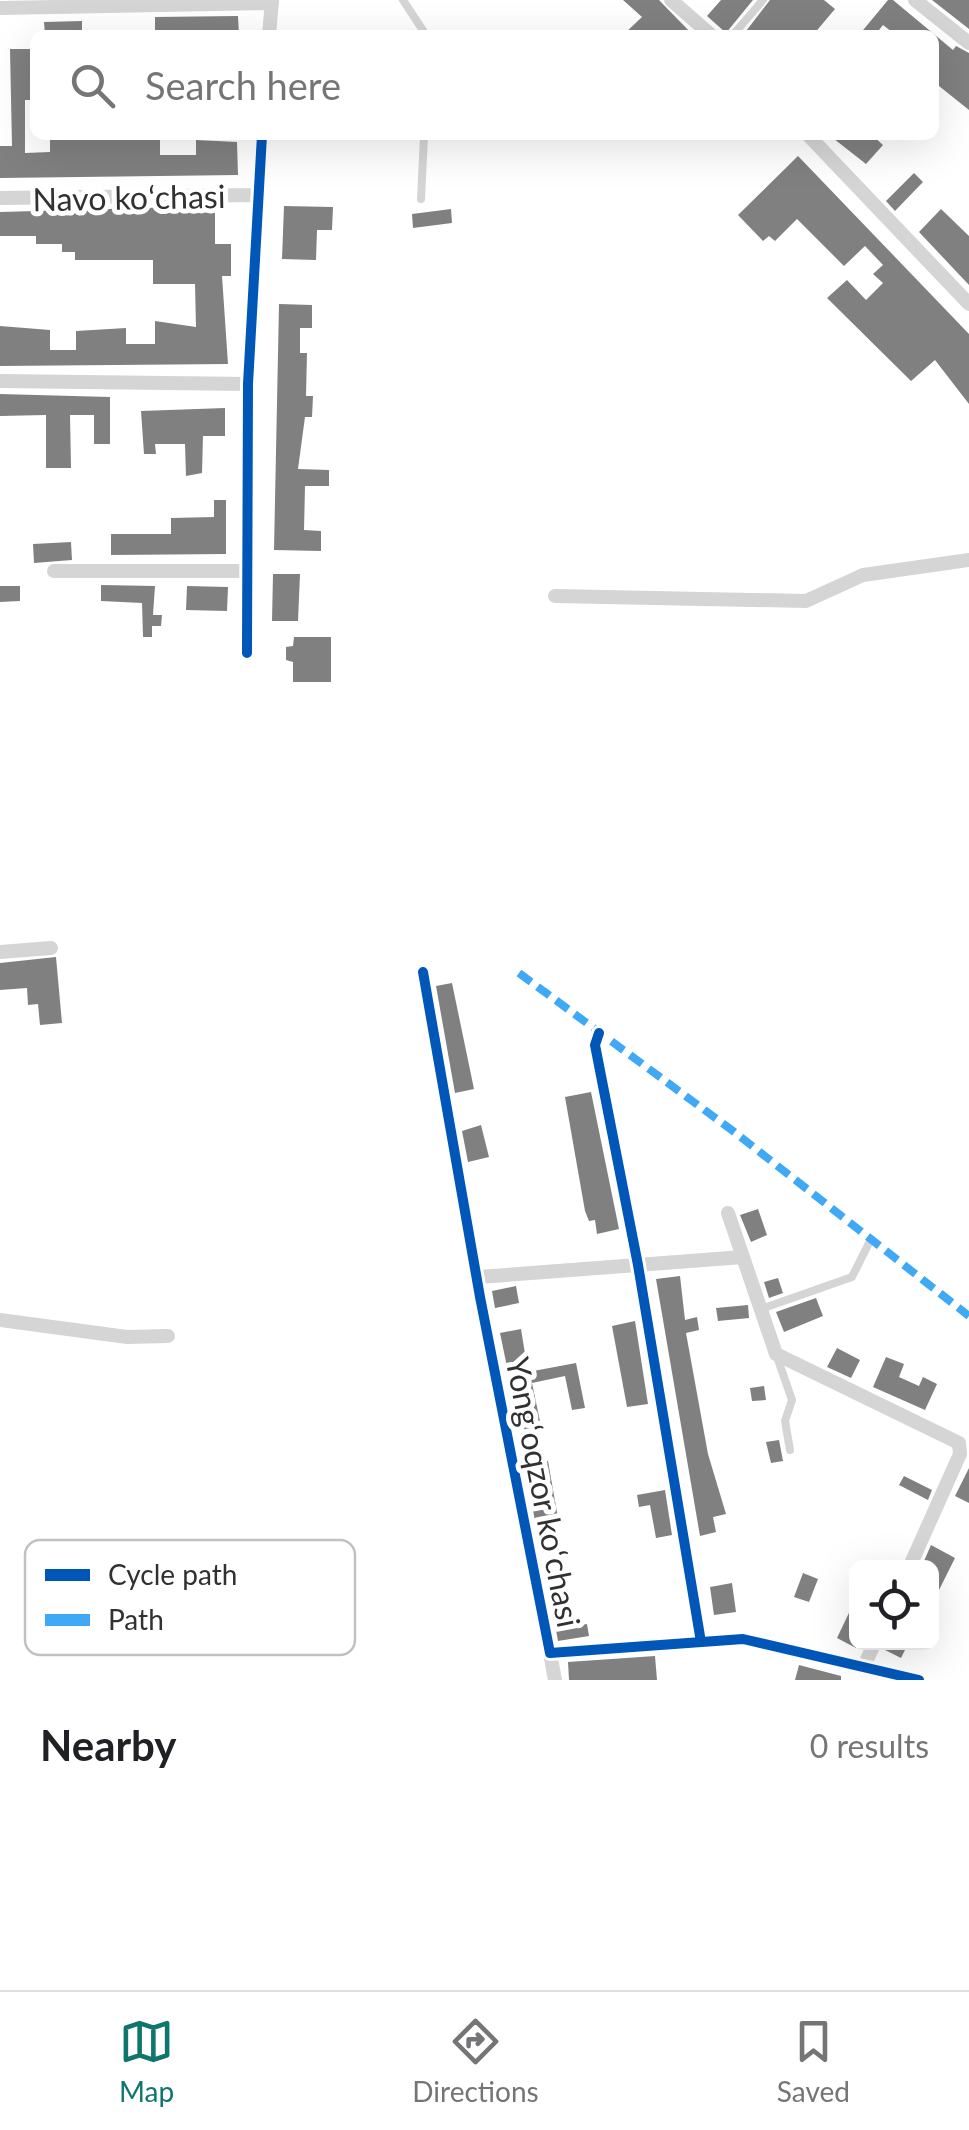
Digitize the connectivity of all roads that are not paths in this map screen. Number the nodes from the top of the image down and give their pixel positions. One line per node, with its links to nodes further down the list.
1 (403, 0): 9 (lane)
2 (671, 0): 10 (street)
3 (764, 0): 11 (lane)
4 (916, 0): 12 (street)
5 (272, 2): 6 (street); 8 (street)
6 (55, 4): 7 (street)
7 (0, 8)
8 (269, 30)
9 (423, 30)
10 (705, 30)
11 (737, 30)
12 (969, 43)
13 (262, 140): 16 (street)
14 (424, 140): 18 (lane)
15 (813, 140): 19 (street)
16 (257, 195): 17 (street, Navo koʻchasi); 21 (street)
17 (0, 198)
18 (420, 199)
19 (969, 304)
20 (0, 381): 21 (street)
21 (248, 384): 24 (street)
22 (969, 560): 25 (street)
23 (54, 571): 24 (street)
24 (247, 571): 26 (street)
25 (555, 596)
26 (247, 653)
27 (52, 948): 28 (street)
28 (0, 952)
29 (423, 972): 35 (street, Yongʻoqzor koʻchasi)
30 (599, 1032): 34 (street)
31 (728, 1213): 33 (street)
32 (871, 1239): 36 (lane)
33 (743, 1257): 34 (street); 36 (street)
34 (638, 1265): 35 (street); 42 (street)
35 (480, 1277): 44 (street, Yongʻoqzor koʻchasi)
36 (761, 1309): 39 (street)
37 (0, 1320): 38 (street)
38 (168, 1336)
39 (776, 1354): 40 (lane); 41 (street)
40 (790, 1450)
41 (913, 1560)
42 (701, 1642): 44 (street, Yongʻoqzor koʻchasi); 45 (street, Yongʻoqzor koʻchasi)
43 (871, 1650): 45 (street)
44 (550, 1653): 46 (street)
45 (864, 1666): 47 (street, Yongʻoqzor koʻchasi)
46 (555, 1680)
47 (919, 1680)

